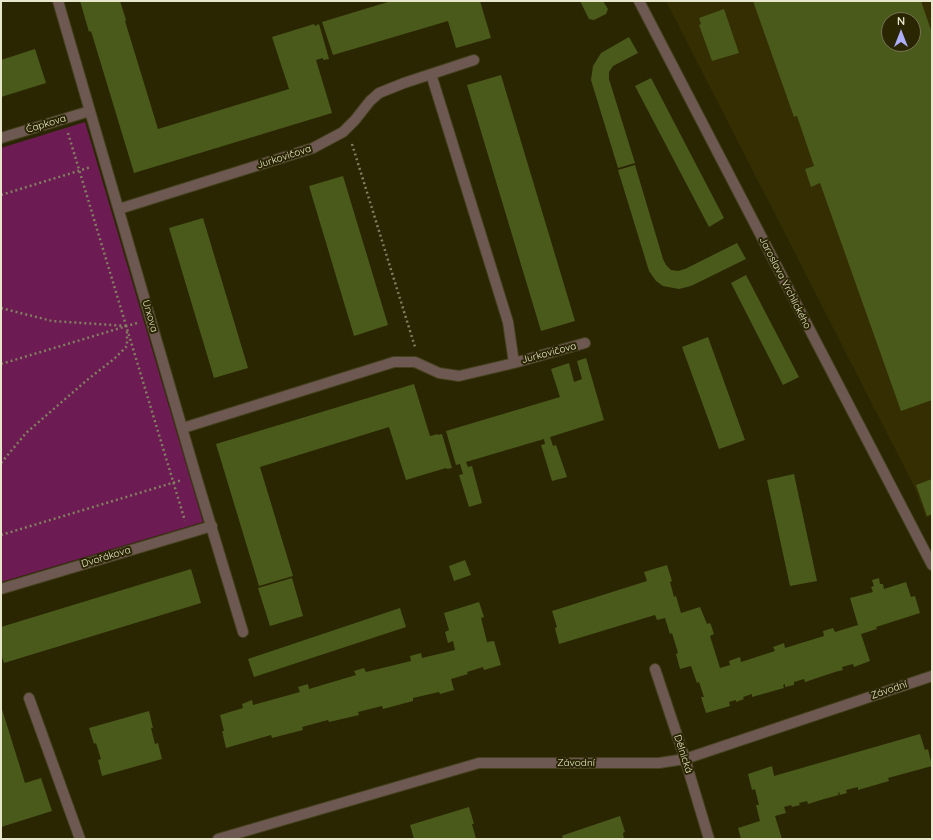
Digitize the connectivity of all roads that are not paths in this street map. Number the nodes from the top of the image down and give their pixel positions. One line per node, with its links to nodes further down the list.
1 (58, 1): 5 (street, Urxova)
2 (639, 1): 12 (street, Jaroslava Vrchlického)
3 (474, 60): 4 (street, Jurkovičova)
4 (431, 74): 7 (street, Jurkovičova); 9 (street, Jurkovičova)
5 (90, 111): 6 (street, Čapkova); 7 (street, Urxova)
6 (1, 138)
7 (119, 210): 10 (street, Urxova)
8 (585, 343): 9 (street, Jurkovičova)
9 (514, 363): 10 (street, Jurkovičova)
10 (183, 428): 11 (street, Urxova)
11 (212, 526): 13 (street, Dvořákova); 14 (street, Urxova)
12 (932, 565)
13 (1, 589)
14 (243, 632)
15 (655, 669): 18 (street, Dělnická)
16 (932, 676): 18 (street, Závodní)
17 (29, 698): 19 (street)
18 (685, 759): 20 (street, Závodní); 21 (street, Dělnická)
19 (80, 839)
20 (218, 839)
21 (709, 839)

